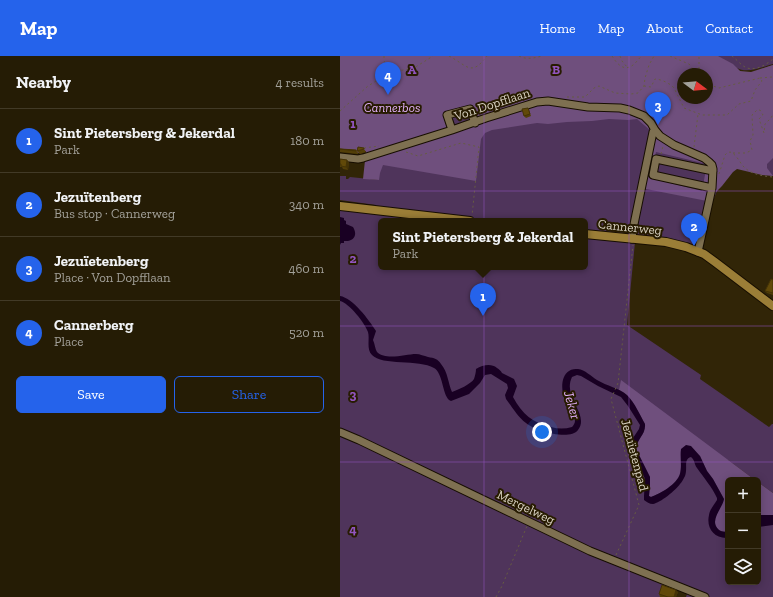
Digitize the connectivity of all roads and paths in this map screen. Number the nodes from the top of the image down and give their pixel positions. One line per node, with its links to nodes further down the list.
1 (384, 56): 18 (path)
2 (433, 56): 18 (path)
3 (449, 56): 4 (path)
4 (488, 56)
5 (519, 56): 6 (path)
6 (542, 56)
7 (612, 56): 15 (path)
8 (620, 56): 15 (path)
9 (642, 56): 15 (path)
10 (654, 56): 21 (path)
11 (670, 56): 16 (path)
12 (699, 56): 17 (path)
13 (732, 56): 14 (path)
14 (773, 59)
15 (628, 68)
16 (693, 68)
17 (698, 68)
18 (392, 72): 24 (path)
19 (760, 78): 20 (path); 22 (path); 25 (path)
20 (773, 78)
21 (644, 86): 23 (path); 25 (path)
22 (713, 86)
23 (561, 102): 27 (street, Von Dopfflaan); 29 (street, Von Dopfflaan)
24 (340, 111)
25 (699, 114): 35 (path)
26 (773, 114): 36 (path)
27 (475, 122): 28 (street, Von Dopfflaan); 28 (street)
28 (452, 130): 30 (street, Von Dopfflaan)
29 (655, 130): 35 (street, Von Dopfflaan); 45 (street)
30 (400, 146): 33 (street, Von Dopfflaan); 43 (path)
31 (663, 146): 34 (path)
32 (359, 149): 33 (path)
33 (380, 152): 37 (street, Von Dopfflaan)
34 (661, 153)
35 (693, 153): 38 (street, Von Dopfflaan)
36 (733, 153): 38 (path); 39 (path)
37 (340, 157)
38 (717, 170): 40 (street); 40 (street)
39 (773, 177)
40 (712, 188): 46 (street)
41 (340, 206): 42 (main road)
42 (461, 218)
43 (471, 218)
44 (588, 234): 45 (main road, Cannerweg)
45 (632, 238): 46 (main road, Cannerweg); 50 (path, Jezuïetenpad)
46 (698, 252): 47 (main road, Cannerweg)
47 (773, 306)
48 (340, 432): 49 (street, Mergelweg)
49 (529, 522): 50 (street, Mergelweg); 51 (path)
50 (613, 561): 52 (street, Mergelweg)
51 (496, 597)
52 (705, 597)

